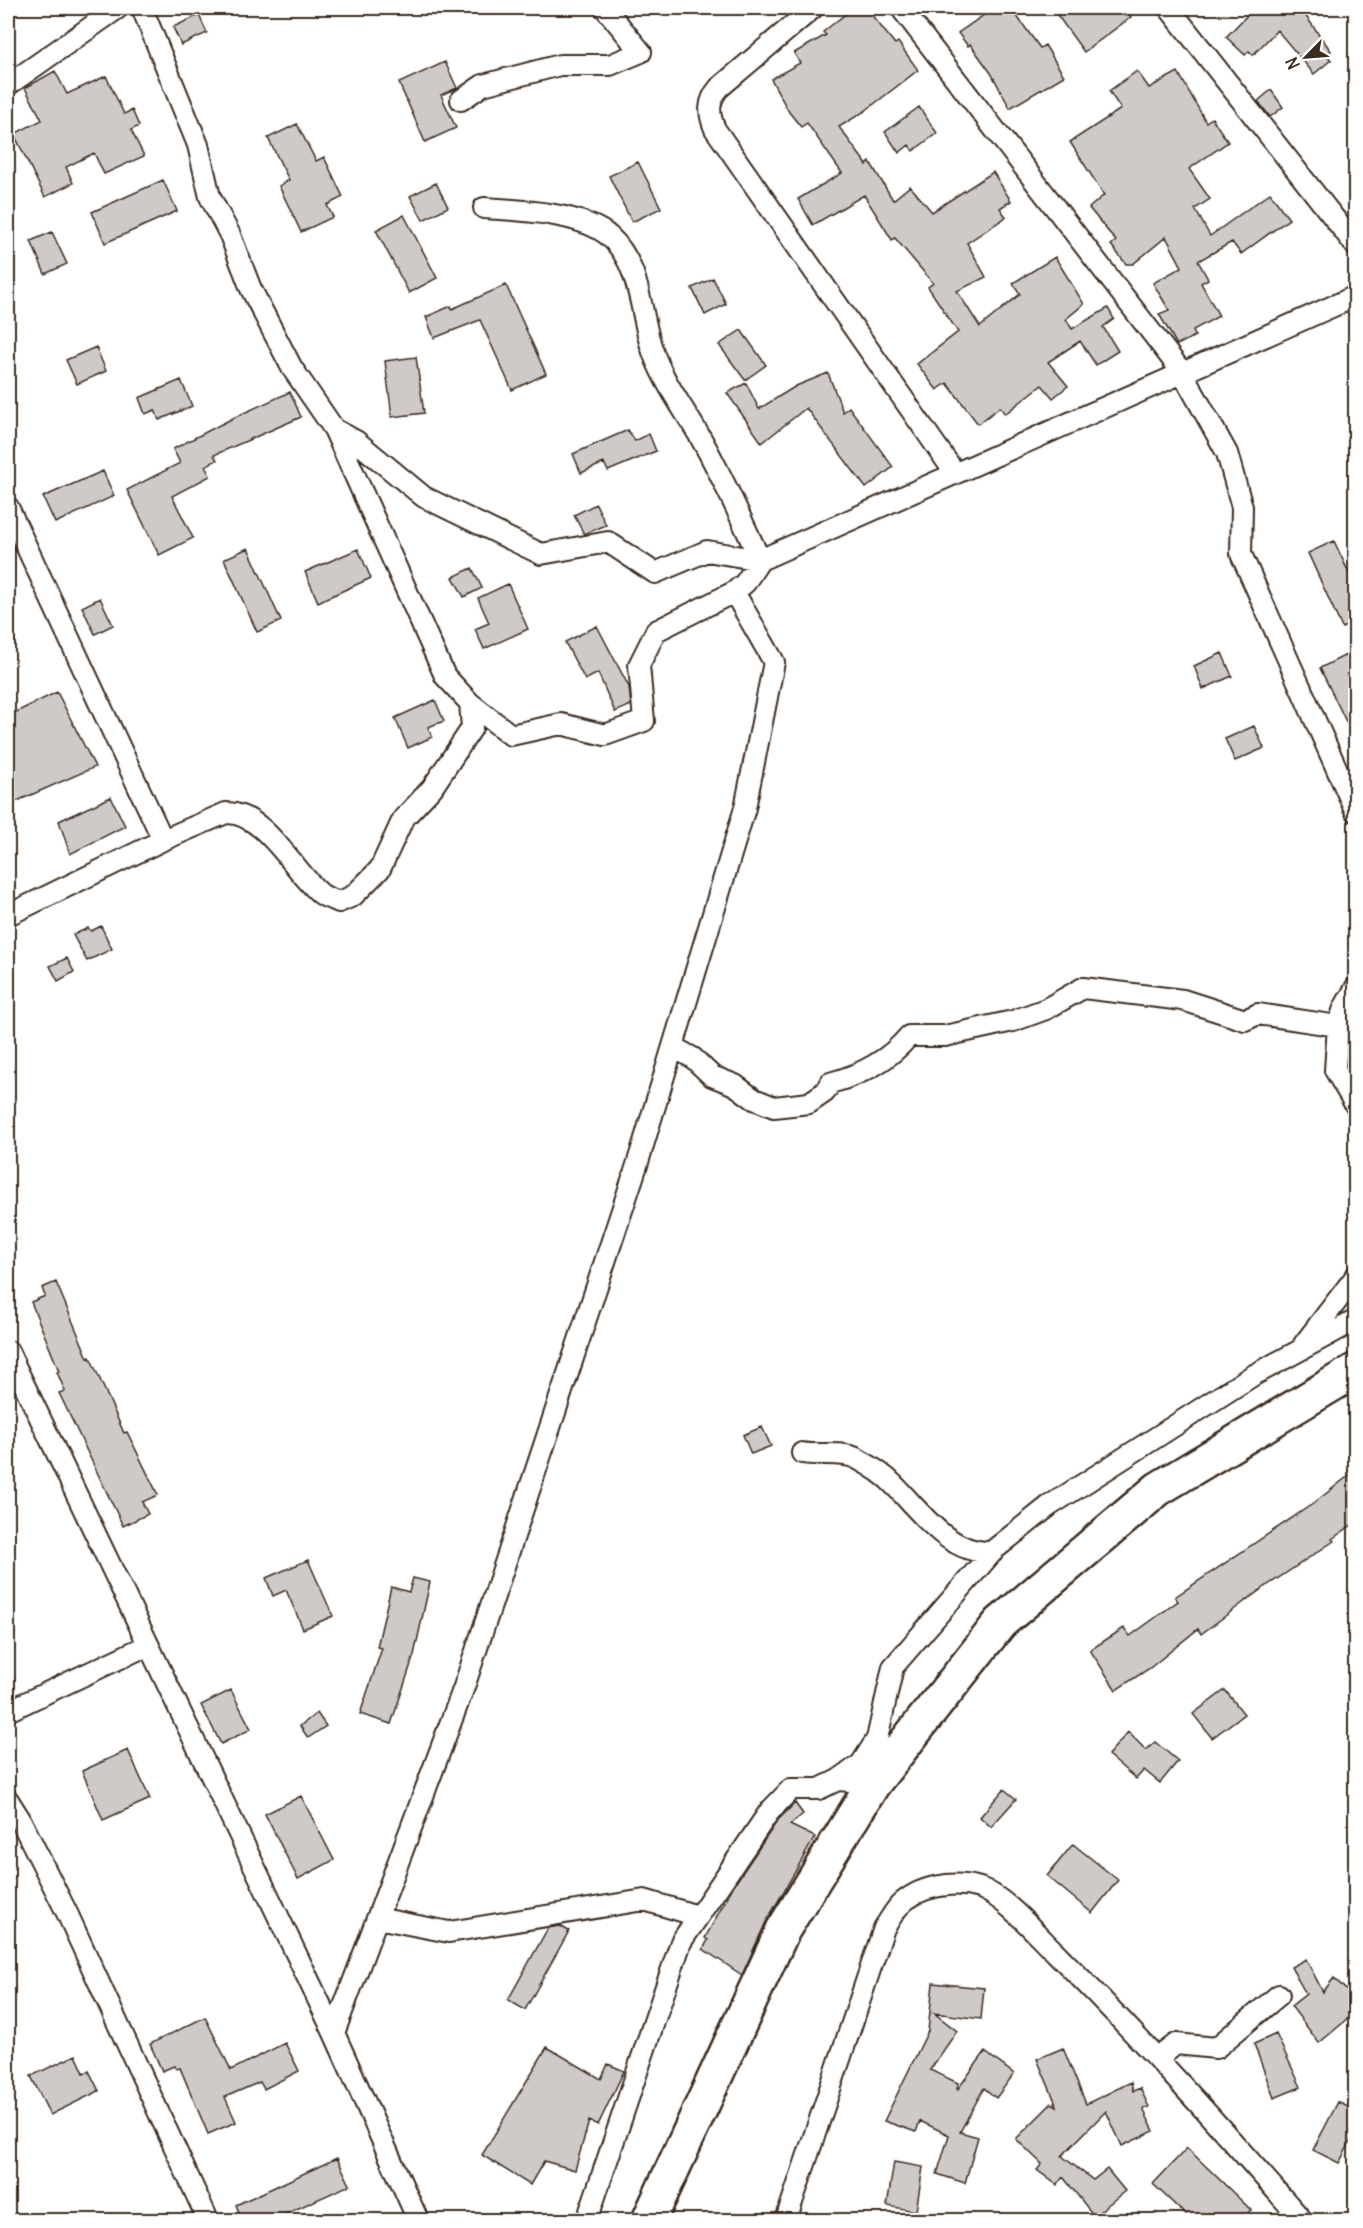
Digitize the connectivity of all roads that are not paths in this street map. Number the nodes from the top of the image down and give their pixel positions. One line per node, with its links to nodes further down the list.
1 (118, 8): 7 (street)
2 (142, 8): 13 (street)
3 (605, 8): 8 (street)
4 (813, 8): 14 (street)
5 (901, 8): 12 (street)
6 (1169, 8): 10 (street)
7 (8, 85)
8 (461, 100)
9 (484, 208): 16 (street)
10 (1356, 246)
11 (1356, 296): 12 (street)
12 (1182, 372): 14 (street); 19 (street)
13 (334, 429): 16 (street); 18 (street)
14 (955, 473): 16 (street)
15 (8, 507): 20 (street)
16 (760, 560): 17 (street)
17 (735, 592): 18 (street); 24 (street)
18 (470, 703): 20 (street)
19 (1356, 813)
20 (163, 840): 21 (street)
21 (8, 915)
22 (1356, 987): 23 (street)
23 (1338, 1026): 24 (street); 25 (street)
24 (673, 1047): 39 (street)
25 (1356, 1106)
26 (1356, 1276): 28 (street)
27 (1356, 1320): 28 (street)
28 (1300, 1349): 32 (street)
29 (8, 1351): 33 (street)
30 (1356, 1370): 36 (highway)
31 (802, 1452): 32 (street)
32 (993, 1552): 35 (street)
33 (148, 1645): 34 (street); 41 (street)
34 (8, 1711)
35 (838, 1780): 36 (street); 38 (street)
36 (873, 1784): 47 (highway)
37 (8, 1800): 44 (street)
38 (699, 1916): 39 (street); 46 (street)
39 (377, 1918): 41 (street)
40 (1278, 1995): 42 (street)
41 (334, 2033): 45 (street)
42 (1158, 2058): 43 (street); 48 (street)
43 (1291, 2216)
44 (207, 2220)
45 (418, 2220)
46 (587, 2220)
47 (649, 2220)
48 (786, 2220)

